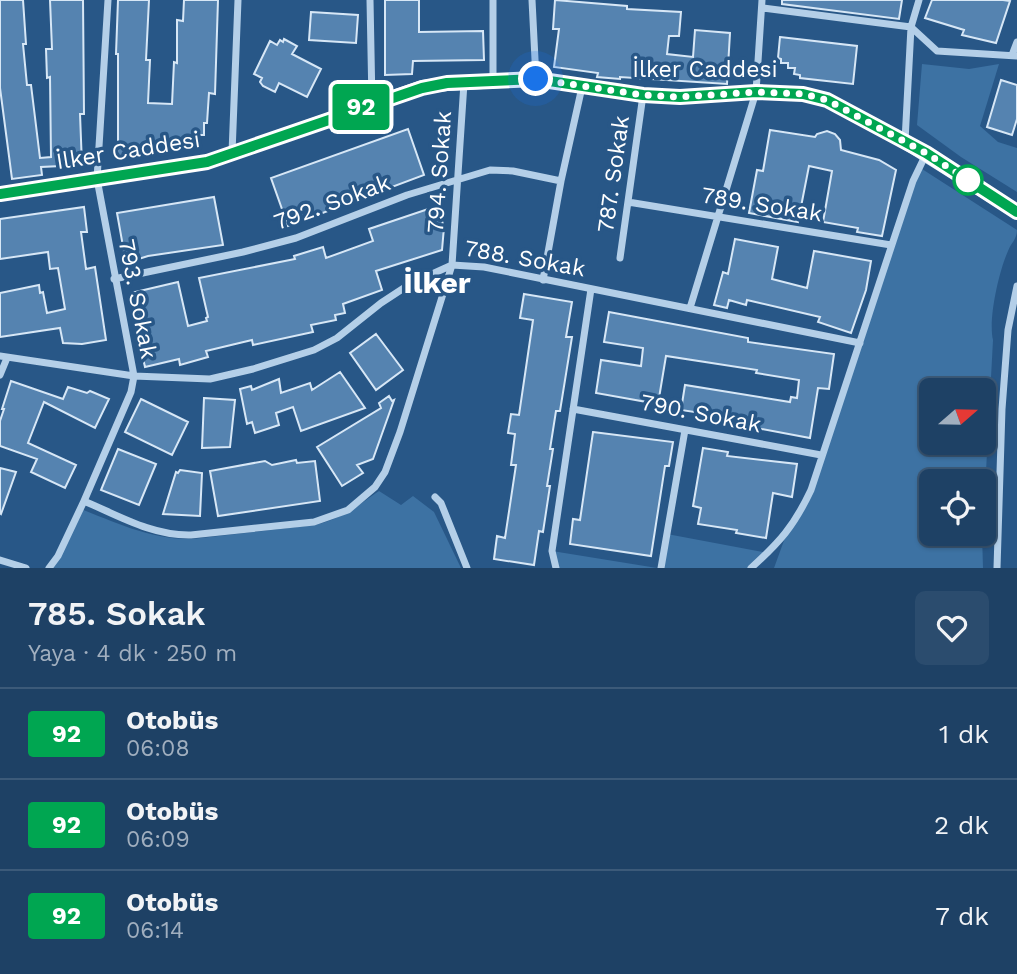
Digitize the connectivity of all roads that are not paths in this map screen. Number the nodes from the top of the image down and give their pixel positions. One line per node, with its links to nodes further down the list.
1 (108, 0): 22 (street, 793. Sokak)
2 (238, 0): 20 (street)
3 (370, 0): 17 (street)
4 (493, 0): 12 (street)
5 (532, 0): 11 (street)
6 (919, 0): 8 (street)
7 (762, 4): 8 (street); 15 (street)
8 (911, 27): 10 (street); 18 (street)
9 (1017, 42): 10 (street)
10 (1015, 55)
11 (536, 79): 12 (main road, İlker Caddesi); 14 (main road, İlker Caddesi)
12 (494, 80): 13 (main road, İlker Caddesi)
13 (464, 82): 17 (main road, İlker Caddesi); 21 (street, 794. Sokak)
14 (582, 86): 16 (main road, İlker Caddesi); 23 (street)
15 (756, 92): 16 (main road, İlker Caddesi); 18 (main road, İlker Caddesi); 27 (street)
16 (643, 95): 25 (street, 787. Sokak)
17 (372, 103): 20 (main road, İlker Caddesi)
18 (905, 142): 19 (main road, İlker Caddesi)
19 (926, 153): 26 (main road, İlker Caddesi); 28 (street)
20 (232, 154): 22 (main road, İlker Caddesi)
21 (458, 178): 23 (street, 792. Sokak); 30 (street, 794. Sokak); 31 (street, 792. Sokak)
22 (97, 179): 24 (main road, İlker Caddesi); 31 (street, 793. Sokak)
23 (561, 181): 32 (street)
24 (0, 193)
25 (628, 202): 27 (street, 789. Sokak); 29 (street, 787. Sokak)
26 (1017, 212)
27 (718, 216): 28 (street, 789. Sokak); 35 (street)
28 (891, 245): 36 (street)
29 (620, 258)
30 (452, 265): 32 (street, 788. Sokak); 39 (street, 788. Sokak); 44 (street, 794. Sokak)
31 (114, 279): 39 (street, 793. Sokak)
32 (543, 280): 34 (street, 788. Sokak)
33 (1017, 286): 52 (street)
34 (591, 289): 35 (street, 788. Sokak); 40 (street)
35 (690, 308): 36 (street, 788. Sokak)
36 (860, 343): 42 (street)
37 (3, 357): 38 (street); 39 (street, 788. Sokak)
38 (0, 375)
39 (134, 376): 44 (street, 793. Sokak)
40 (573, 409): 41 (street, 790. Sokak); 49 (street)
41 (685, 430): 42 (street, 790. Sokak); 50 (street)
42 (821, 455): 51 (street)
43 (435, 497): 48 (street)
44 (84, 501): 47 (street, 793. Sokak)
45 (0, 561): 46 (street)
46 (26, 568)
47 (49, 568)
48 (467, 568)
49 (555, 568)
50 (661, 568)
51 (751, 568)
52 (997, 568)

